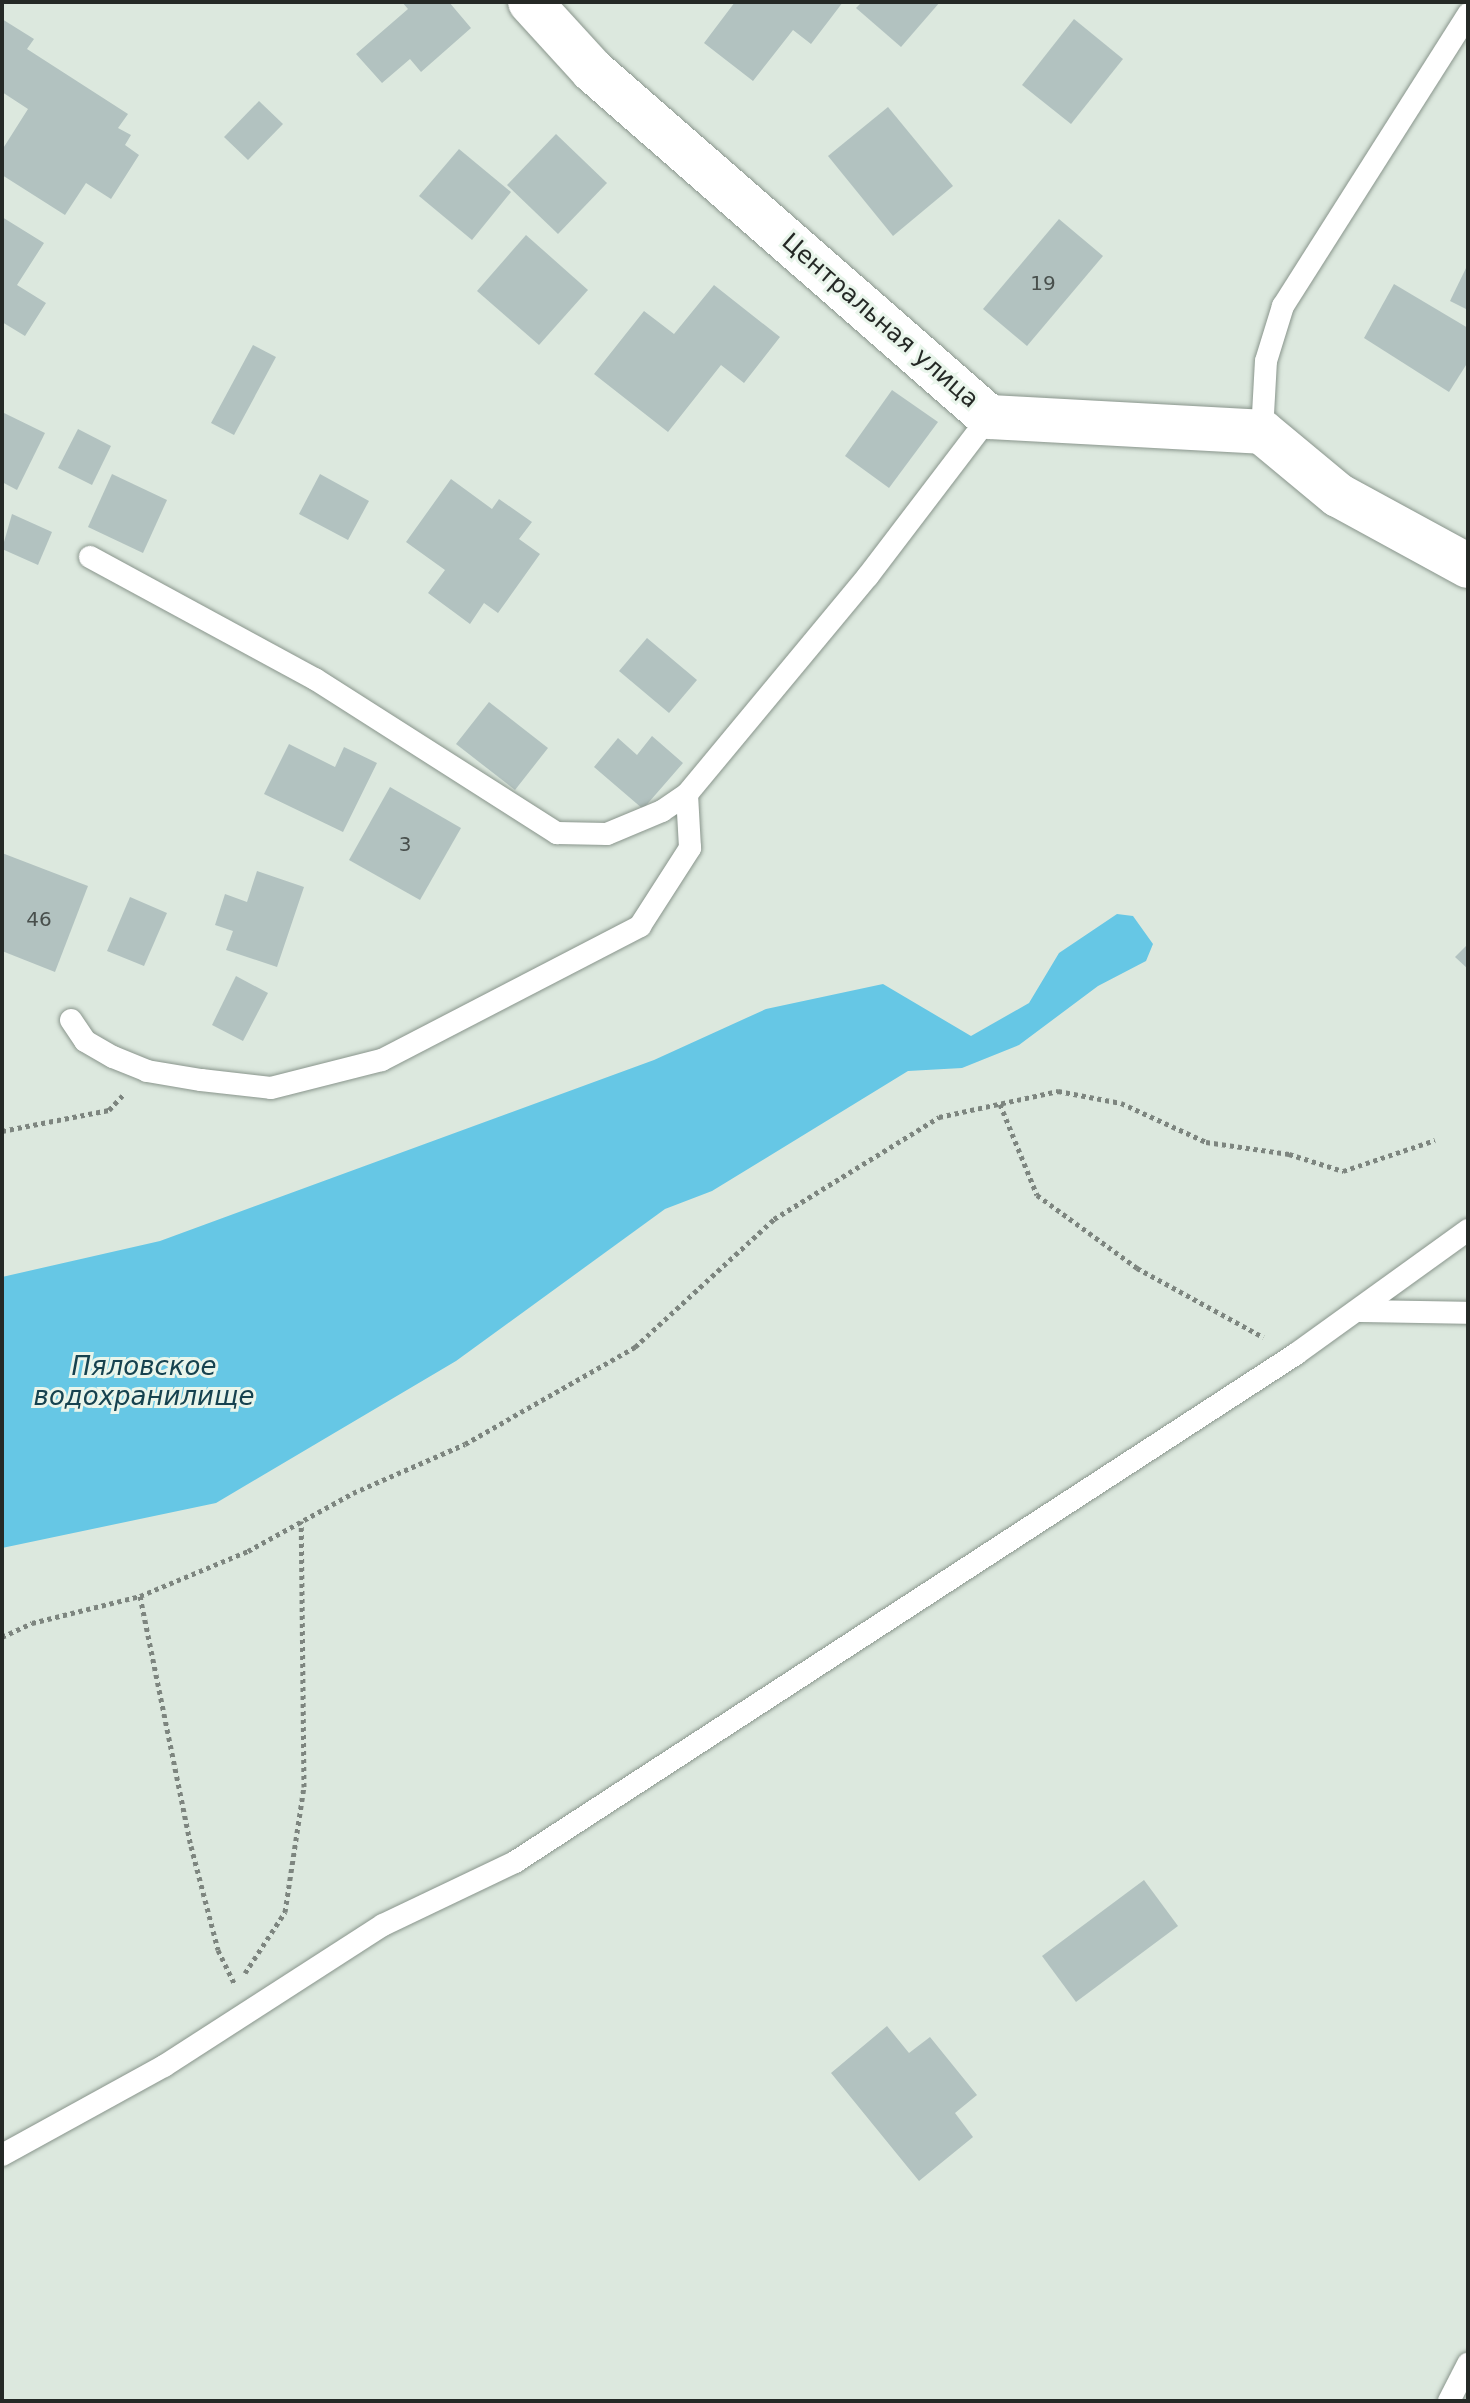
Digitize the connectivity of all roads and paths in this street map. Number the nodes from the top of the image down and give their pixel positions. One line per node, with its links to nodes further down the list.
1 (530, 2): 3 (street, Центральная улица)
2 (1468, 14): 4 (lane)
3 (989, 417): 4 (street, Центральная улица); 7 (lane)
4 (1262, 432): 6 (street)
5 (90, 557): 7 (lane)
6 (1468, 566)
7 (687, 794): 9 (lane)
8 (71, 1020): 9 (lane)
9 (147, 1071): 11 (path)
10 (1000, 1104): 12 (path); 16 (path); 17 (path)
11 (2, 1131)
12 (1435, 1140)
13 (1468, 1230): 14 (lane)
14 (1358, 1311): 15 (lane); 16 (lane)
15 (1468, 1313)
16 (1296, 1354): 21 (lane)
17 (301, 1521): 18 (path); 20 (path)
18 (140, 1596): 19 (path); 20 (path)
19 (2, 1637)
20 (236, 1987): 21 (path)
21 (272, 1995): 22 (lane)
22 (2, 2155)
23 (1468, 2364): 24 (lane)
24 (1449, 2401)

